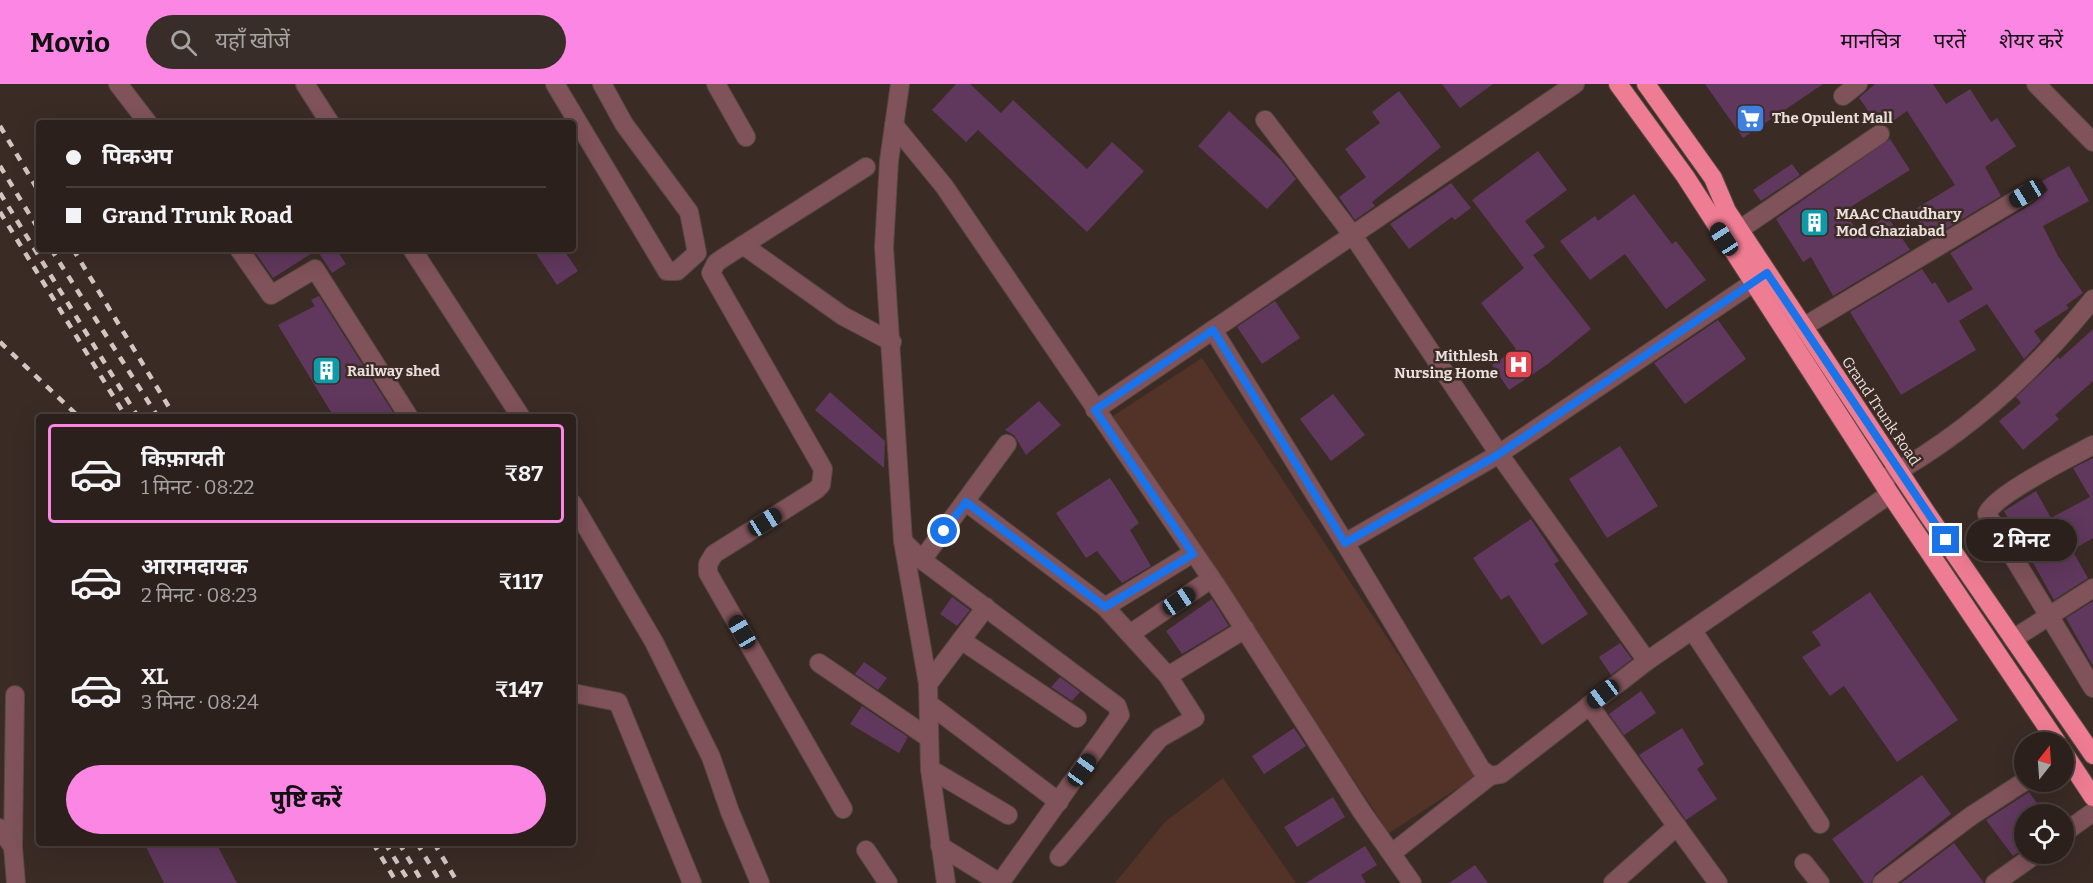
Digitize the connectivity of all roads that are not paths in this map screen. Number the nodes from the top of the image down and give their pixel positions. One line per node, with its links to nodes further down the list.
1 (118, 84): 13 (street)
2 (305, 84): 14 (street)
3 (555, 84): 4 (street)
4 (602, 84)
5 (716, 84): 18 (street)
6 (900, 84): 16 (street)
7 (1575, 84): 23 (street)
8 (1618, 84): 27 (highway, Grand Trunk Road)
9 (1646, 84): 22 (highway, Grand Trunk Road)
10 (1857, 84): 12 (street)
11 (2036, 84): 19 (street)
12 (1843, 96)
13 (145, 120)
14 (328, 120)
15 (1265, 120): 23 (street)
16 (894, 125): 31 (street); 32 (street)
17 (1880, 134): 22 (street)
18 (746, 137)
19 (2093, 142)
20 (866, 167): 24 (street)
21 (2026, 194): 29 (street)
22 (1739, 230): 27 (highway, Grand Trunk Road)
23 (1352, 234): 30 (street); 37 (street)
24 (743, 245): 31 (street); 75 (street)
25 (241, 252): 33 (street)
26 (414, 252): 34 (street)
27 (1760, 279): 29 (highway, Grand Trunk Road); 37 (street); 39 (highway, Grand Trunk Road)
28 (2093, 299): 38 (street)
29 (1803, 327): 38 (highway, Grand Trunk Road)
30 (1213, 330): 32 (street); 43 (street)
31 (892, 342): 42 (street)
32 (1095, 410): 44 (street)
33 (407, 414)
34 (519, 414)
35 (1007, 444): 40 (street)
36 (2093, 445): 50 (street)
37 (1499, 454): 43 (street); 56 (street)
38 (1900, 471): 39 (street); 54 (highway, Grand Trunk Road)
39 (1886, 487): 52 (street); 66 (highway, Grand Trunk Road)
40 (966, 502): 45 (street); 49 (street)
41 (576, 509): 91 (street)
42 (903, 541): 45 (street); 59 (street)
43 (1345, 543): 71 (street)
44 (1193, 554): 46 (street); 49 (street)
45 (922, 560): 48 (street)
46 (1211, 579): 51 (street); 53 (street)
47 (2093, 588): 50 (street)
48 (986, 607): 55 (street); 74 (street)
49 (1105, 607): 53 (street)
50 (2049, 616): 54 (street); 60 (street)
51 (1245, 629): 58 (street); 85 (street)
52 (1693, 631): 56 (street); 78 (street)
53 (1130, 634): 58 (street)
54 (2013, 639): 68 (highway, Grand Trunk Road)
55 (961, 640): 59 (street); 65 (street)
56 (1647, 661): 64 (street)
57 (819, 663): 67 (street)
58 (1168, 676): 86 (street)
59 (928, 684): 63 (street)
60 (2093, 688)
61 (576, 694): 90 (street)
62 (15, 695): 83 (street)
63 (929, 704): 67 (street); 74 (street)
64 (1589, 705): 71 (street); 79 (street)
65 (1077, 718)
66 (2049, 732)
67 (929, 738): 69 (street)
68 (2093, 755)
69 (930, 769): 77 (street); 82 (street)
70 (2074, 769): 73 (highway, Grand Trunk Road)
71 (1490, 776): 85 (street)
72 (2014, 788): 99 (street)
73 (2093, 797)
74 (1059, 802): 94 (street)
75 (843, 809)
76 (2093, 812): 80 (street)
77 (1008, 815)
78 (1820, 824)
79 (1677, 826): 96 (street); 97 (street)
80 (2074, 826)
81 (0, 828): 83 (street)
82 (940, 846): 93 (street); 94 (street)
83 (14, 847): 89 (street)
84 (866, 850): 92 (street)
85 (1392, 853): 95 (street)
86 (1059, 857)
87 (1804, 863): 98 (street)
88 (2022, 864): 100 (street)
89 (16, 883)
90 (692, 883)
91 (760, 883)
92 (888, 883)
93 (946, 883)
94 (1000, 883)
95 (1412, 883)
96 (1613, 883)
97 (1718, 883)
98 (1820, 883)
99 (1882, 883)
100 (1995, 883)

